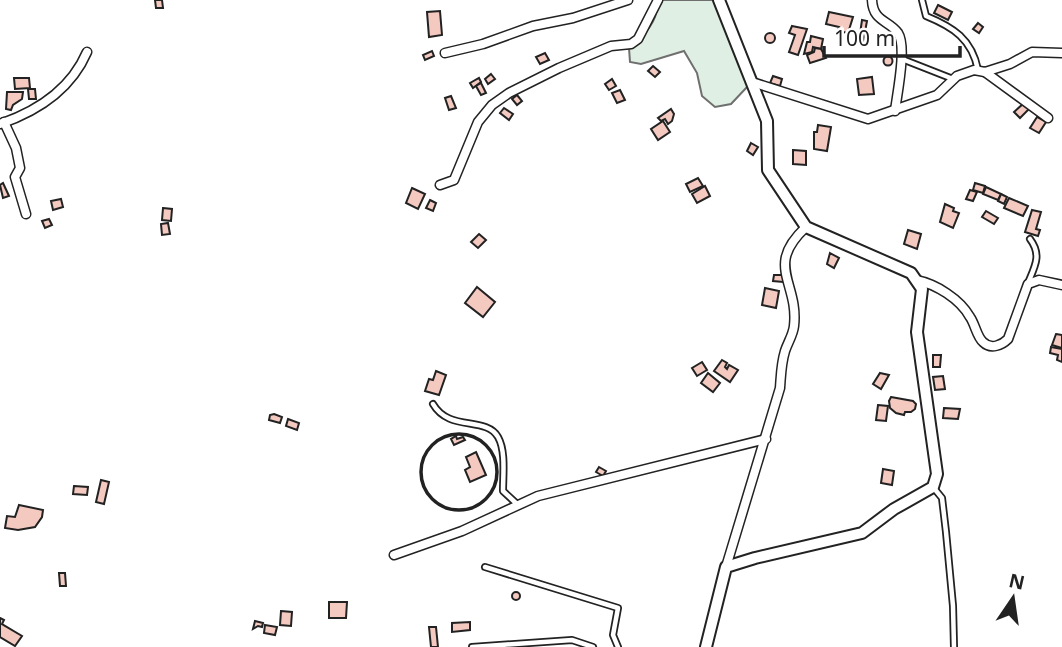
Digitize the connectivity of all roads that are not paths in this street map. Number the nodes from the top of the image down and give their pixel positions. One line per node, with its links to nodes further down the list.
1 (628, 0): 7 (street)
2 (657, 0): 16 (street)
3 (719, 0): 12 (street)
4 (872, 0): 9 (street)
5 (922, 0): 10 (lane)
6 (87, 52): 15 (street)
7 (445, 53)
8 (1062, 53): 10 (street)
9 (901, 59): 11 (lane); 13 (street)
10 (982, 71): 11 (street); 14 (street)
11 (953, 79): 13 (street)
12 (752, 82): 13 (street); 18 (street)
13 (895, 111)
14 (1048, 118)
15 (2, 123): 17 (street)
16 (440, 186)
17 (26, 214)
18 (806, 227): 20 (street); 24 (street)
19 (1030, 239): 21 (lane)
20 (916, 280): 21 (street); 25 (street)
21 (1028, 284): 22 (street)
22 (1062, 285)
23 (433, 404): 26 (lane)
24 (765, 439): 26 (street); 29 (street)
25 (933, 487): 29 (street); 34 (lane)
26 (518, 505): 27 (street)
27 (394, 555)
28 (485, 567): 32 (lane)
29 (726, 568): 33 (street)
30 (472, 647): 31 (lane)
31 (593, 647)
32 (618, 647)
33 (706, 647)
34 (954, 647)

